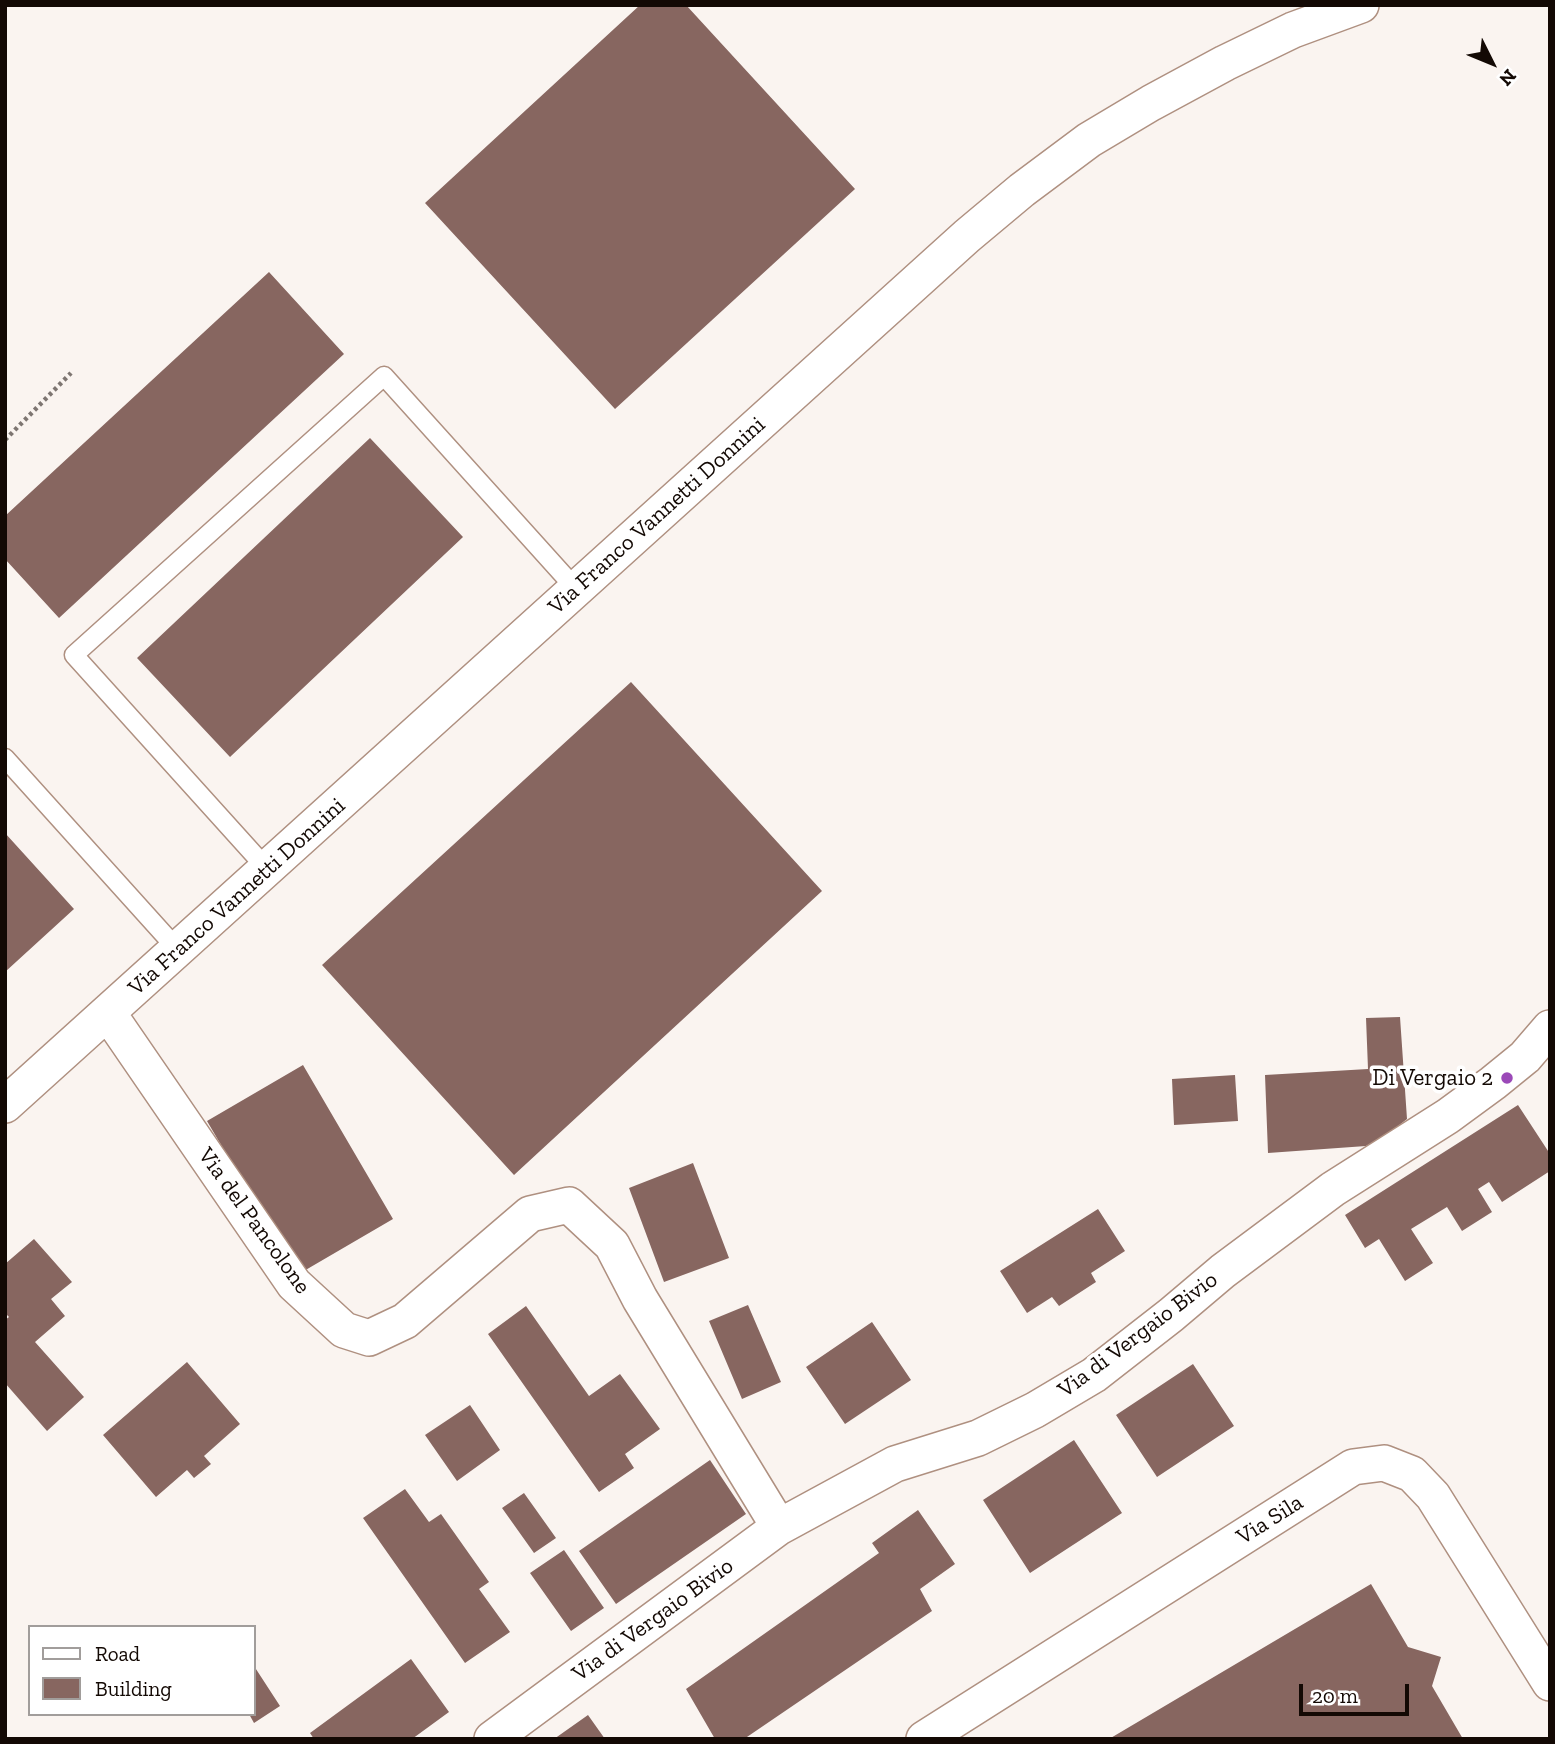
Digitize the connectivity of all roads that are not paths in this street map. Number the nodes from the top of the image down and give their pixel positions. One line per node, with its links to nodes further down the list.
1 (1361, 5): 2 (street, Via Franco Vannetti Donnini)
2 (576, 589): 4 (street, Via Franco Vannetti Donnini); 4 (lane)
3 (5, 758): 5 (lane)
4 (268, 870): 5 (street, Via Franco Vannetti Donnini)
5 (178, 950): 6 (street, Via Franco Vannetti Donnini)
6 (108, 1013): 8 (street, Via Franco Vannetti Donnini); 9 (street, Via del Pancolone)
7 (1550, 1028): 9 (street, Via di Vergaio Bivio)
8 (5, 1105)
9 (779, 1527): 11 (street, Via di Vergaio Bivio)
10 (1550, 1683): 12 (street, Via Sila)
11 (492, 1739)
12 (924, 1739)

